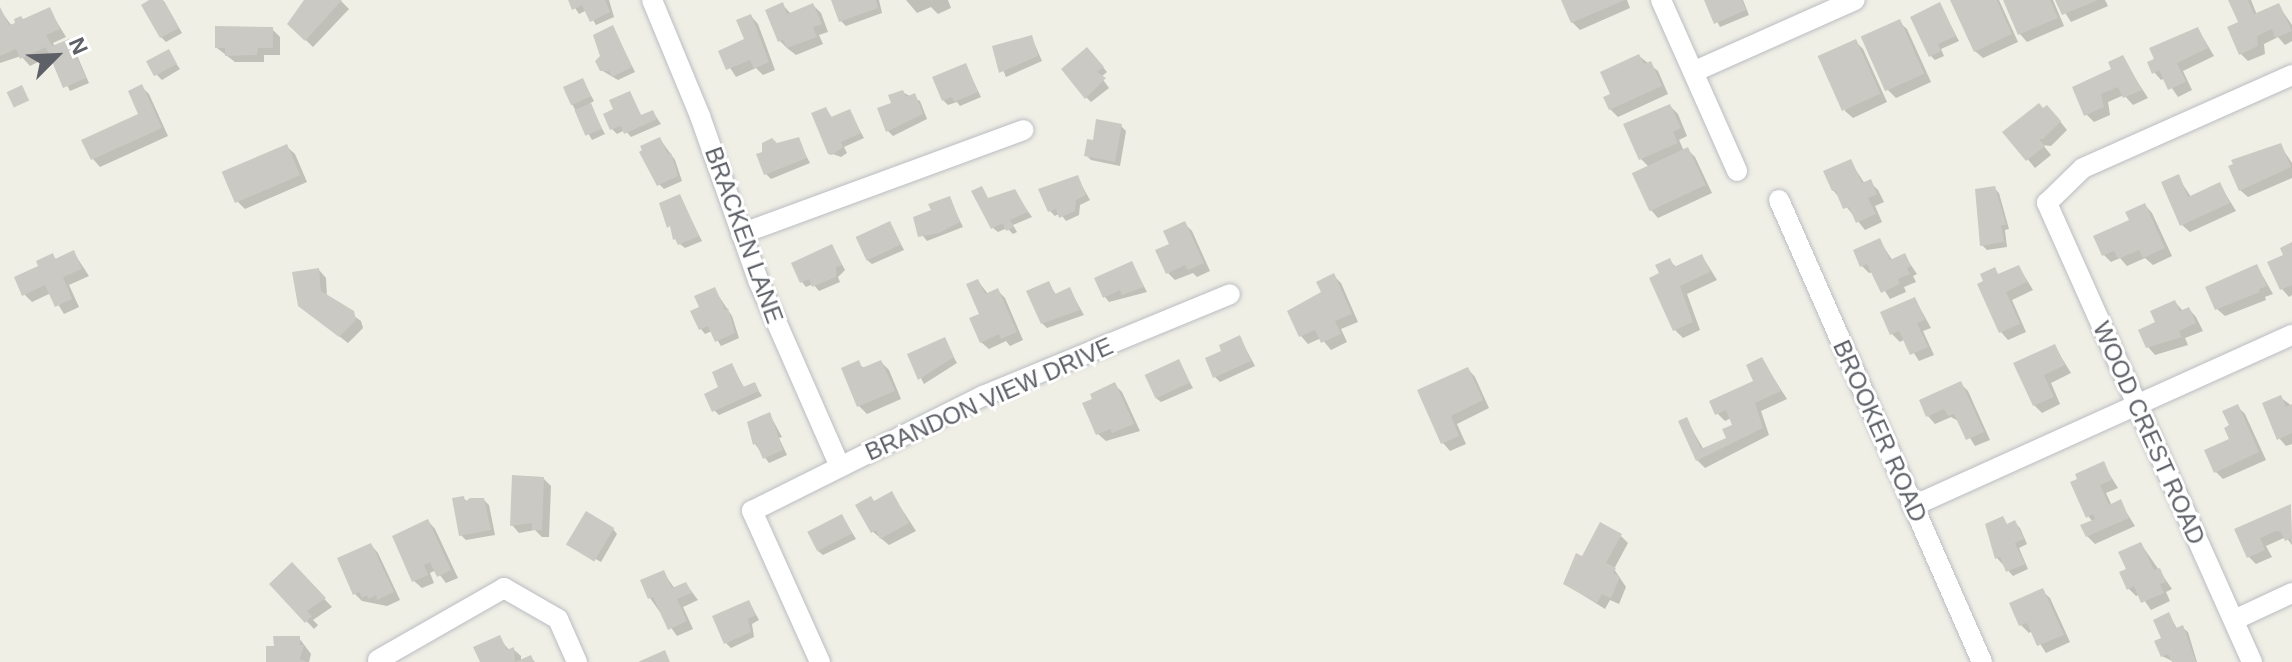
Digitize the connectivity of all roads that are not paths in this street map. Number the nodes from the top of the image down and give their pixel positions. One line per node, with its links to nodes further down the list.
1 (1661, 0): 4 (street)
2 (1855, 0): 4 (street)
3 (659, 2): 9 (street, BRACKEN LANE)
4 (1693, 72): 7 (street)
5 (2292, 75): 12 (street, WOOD CREST ROAD)
6 (1023, 130): 9 (street)
7 (1737, 171)
8 (1779, 200): 14 (street, BROOKER ROAD)
9 (741, 234): 13 (street, BRACKEN LANE)
10 (1230, 294): 13 (street, BRANDON VIEW DRIVE)
11 (2292, 335): 12 (street)
12 (2137, 404): 14 (street); 16 (street, WOOD CREST ROAD)
13 (840, 467): 19 (street, BRANDON VIEW DRIVE)
14 (1913, 506): 20 (street, BROOKER ROAD)
15 (2292, 593): 16 (street)
16 (2234, 620): 21 (street, WOOD CREST ROAD)
17 (378, 660): 18 (street)
18 (577, 662)
19 (820, 662)
20 (1982, 662)
21 (2252, 662)

